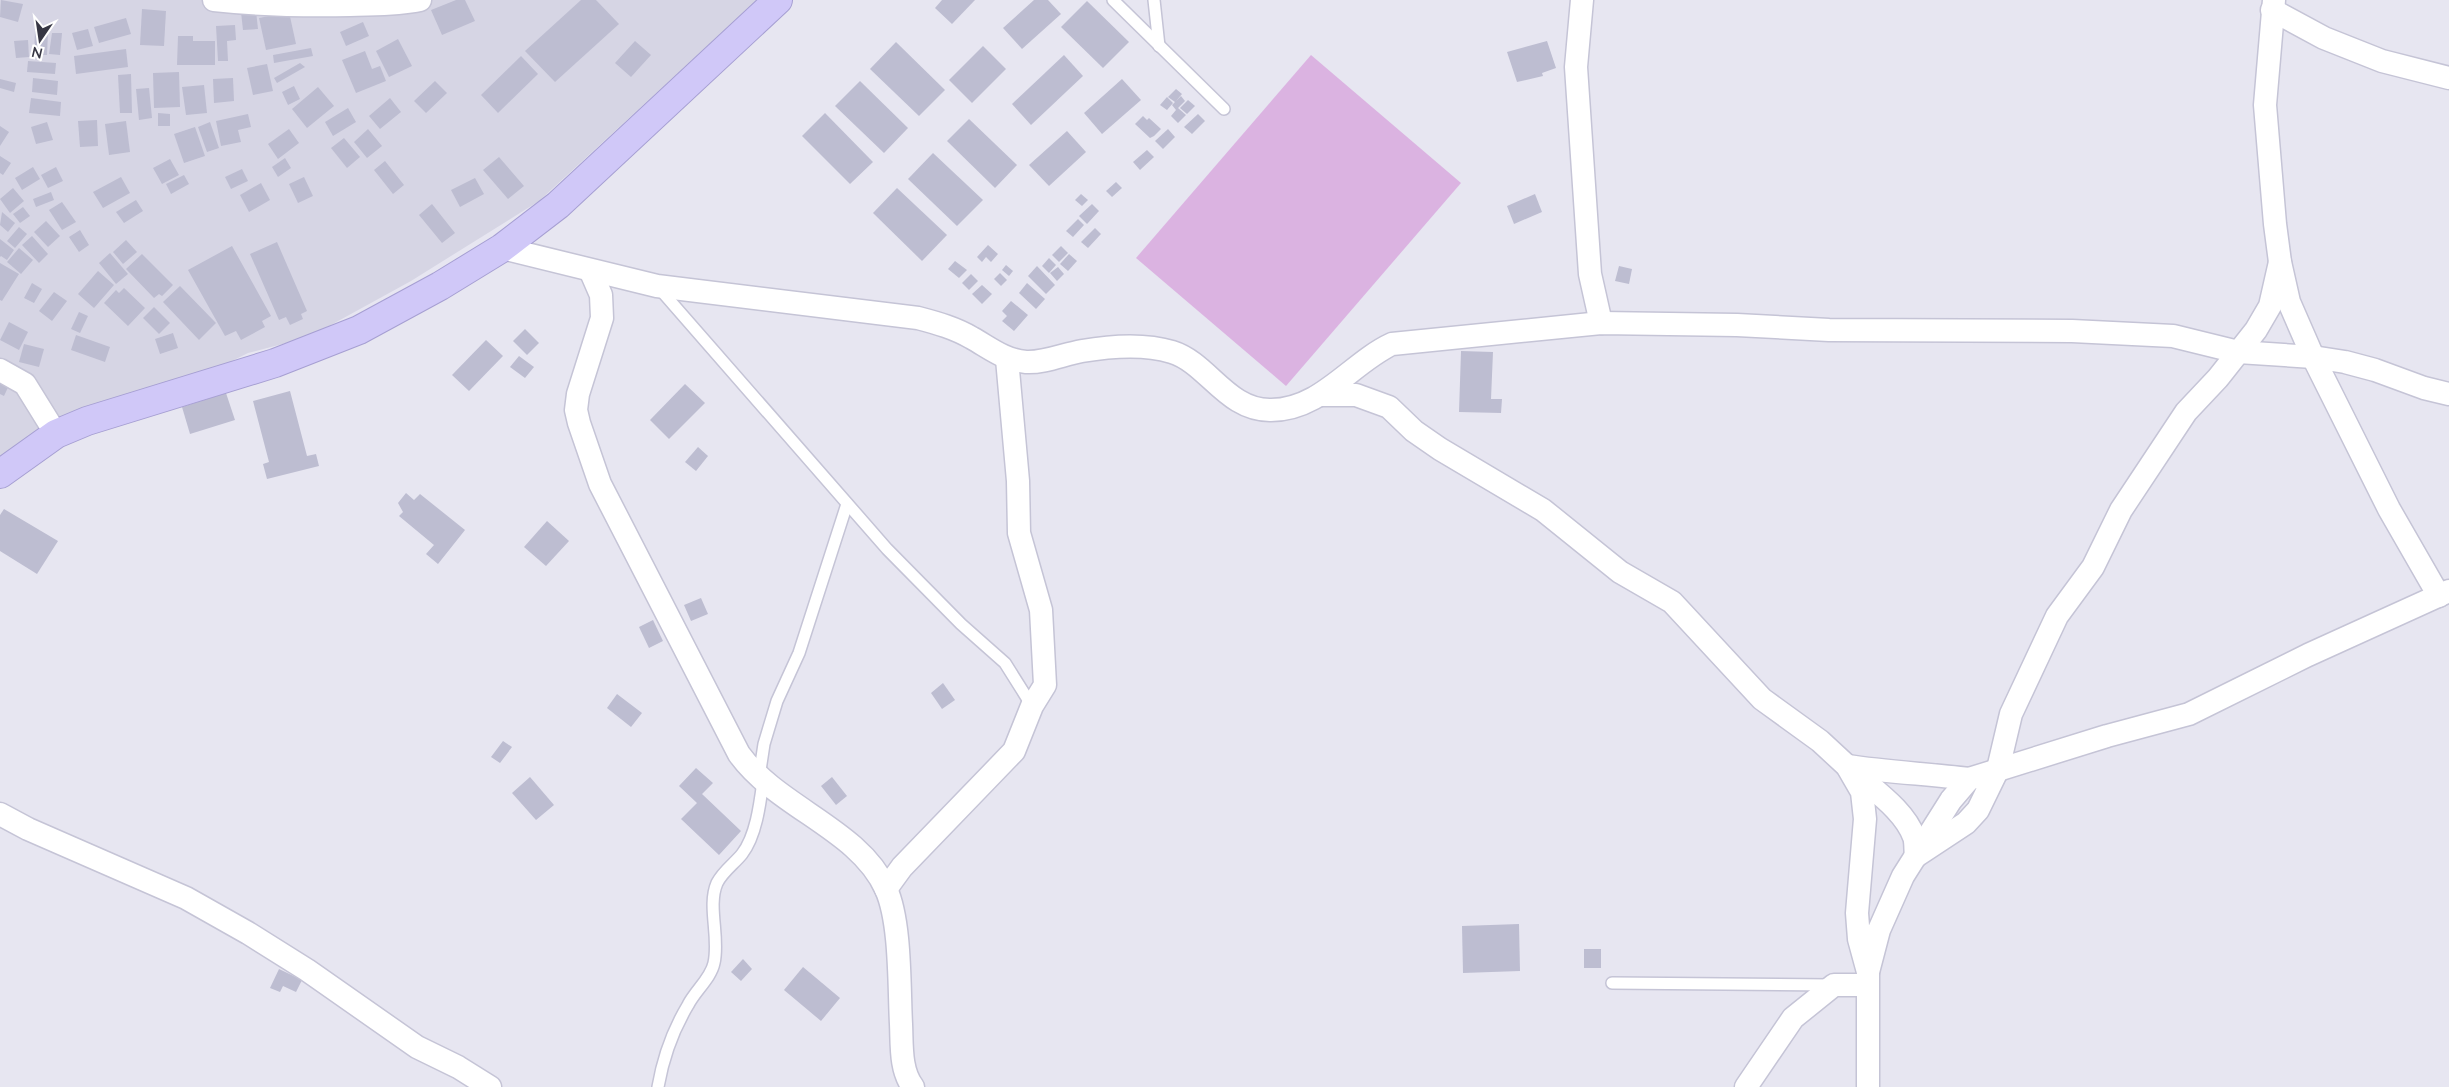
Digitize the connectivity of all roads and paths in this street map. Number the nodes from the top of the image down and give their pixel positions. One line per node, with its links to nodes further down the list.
1 (214, 0): 2 (street)
2 (415, 0)
3 (778, 0): 11 (street)
4 (1113, 0): 8 (lane)
5 (1154, 0): 8 (lane)
6 (1582, 0): 15 (street)
7 (2273, 5): 9 (street); 12 (street)
8 (1160, 46): 10 (lane)
9 (2449, 78)
10 (1224, 109)
11 (502, 248): 13 (street); 22 (street)
12 (2280, 262): 16 (street); 17 (street)
13 (592, 272): 14 (street); 29 (street)
14 (657, 286): 18 (street); 24 (lane)
15 (1601, 323): 16 (street); 21 (street)
16 (2238, 352): 17 (street); 28 (street)
17 (2313, 357): 20 (street); 25 (street)
18 (1007, 359): 21 (street); 26 (street)
19 (0, 370): 22 (street)
20 (2449, 394)
21 (1320, 395): 27 (street)
22 (56, 434): 23 (street)
23 (0, 474)
24 (847, 504): 26 (lane); 29 (lane)
25 (2444, 594): 28 (street)
26 (1032, 706): 33 (street)
27 (1847, 766): 30 (street); 32 (street); 34 (street)
28 (1998, 770): 30 (street); 32 (street)
29 (761, 779): 33 (street); 38 (lane)
30 (1969, 779): 32 (street)
31 (0, 814): 37 (street)
32 (1916, 856): 34 (street)
33 (886, 889): 39 (street)
34 (1867, 979): 36 (street); 41 (street)
35 (1612, 984): 36 (lane)
36 (1834, 985): 40 (street)
37 (490, 1087)
38 (658, 1087)
39 (913, 1087)
40 (1746, 1087)
41 (1868, 1087)

